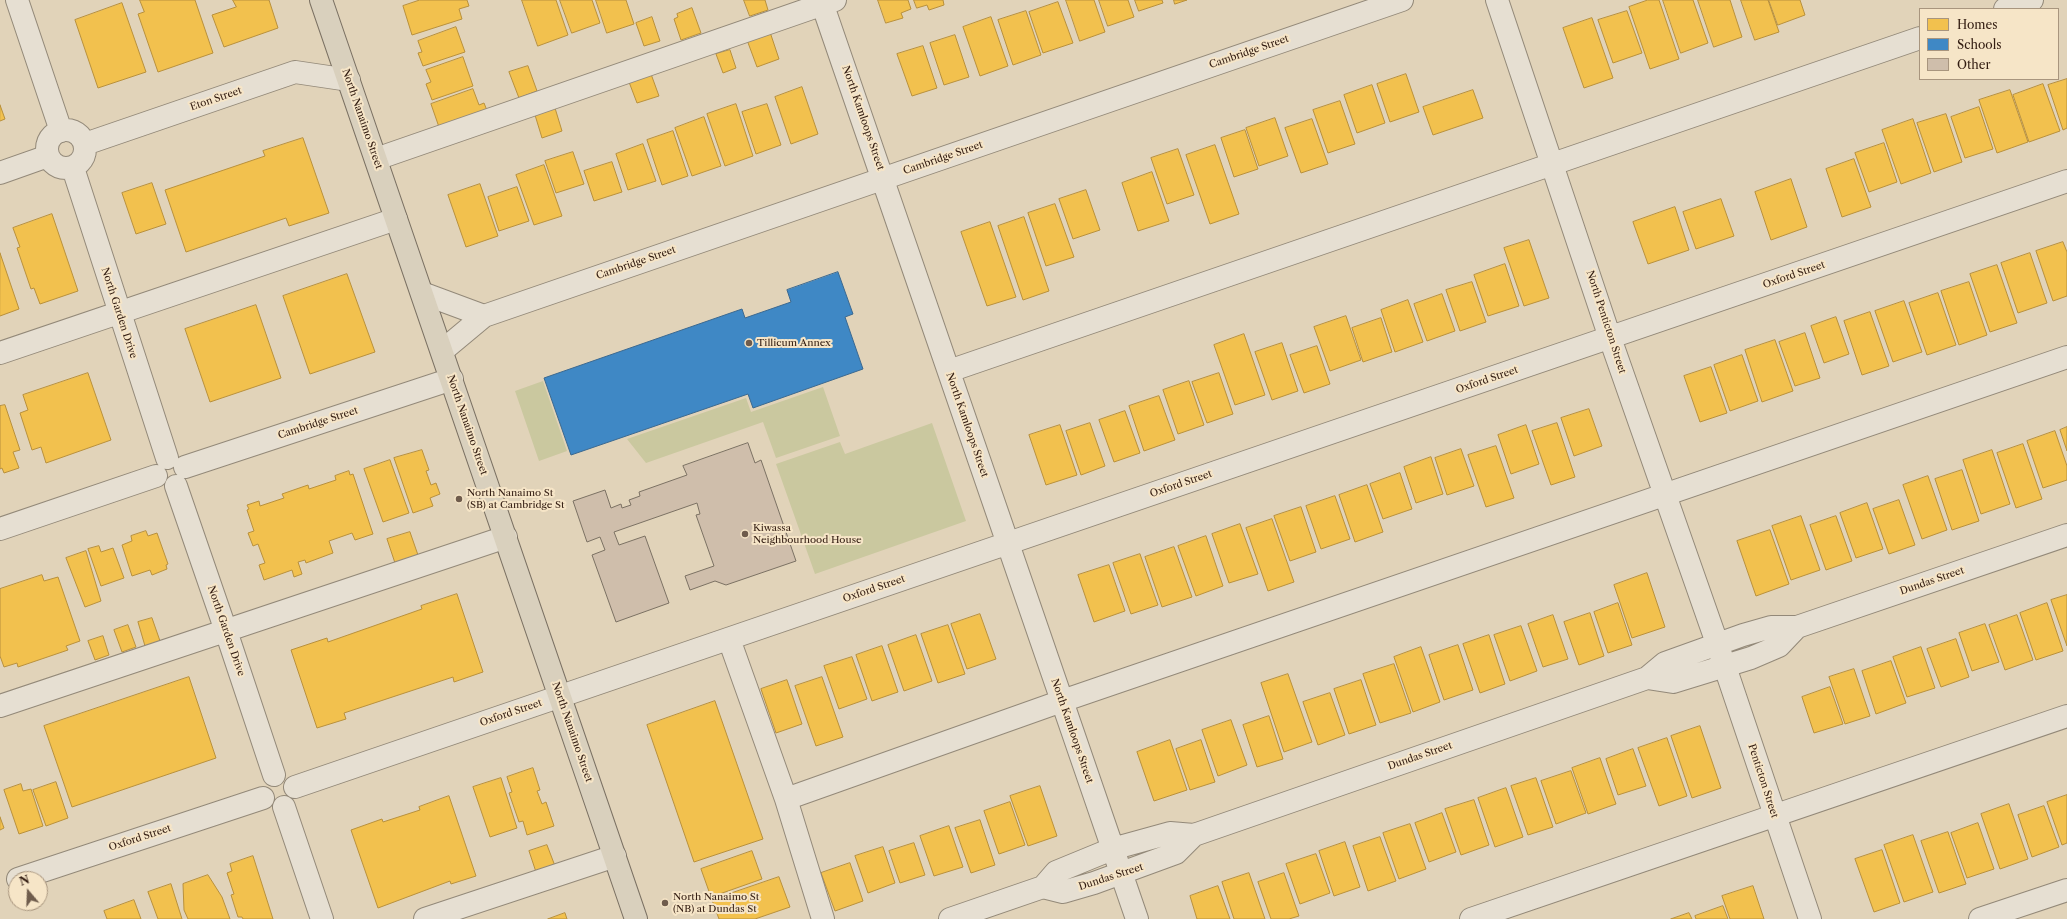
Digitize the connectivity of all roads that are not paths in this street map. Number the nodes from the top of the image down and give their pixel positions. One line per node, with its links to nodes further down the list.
1 (17, 0): 10 (street)
2 (321, 0): 9 (main road, North Nanaimo Street)
3 (1402, 0): 17 (street, Cambridge Street)
4 (1497, 0): 14 (street, North Penticton Street)
5 (2032, 0): 7 (street)
6 (826, 1): 13 (street); 17 (street, North Kamloops Street)
7 (2009, 8)
8 (1919, 38): 14 (street)
9 (349, 80): 11 (street, Eton Street); 13 (main road, North Nanaimo Street)
10 (61, 131): 11 (street); 12 (street)
11 (85, 144): 15 (street)
12 (48, 156): 15 (street); 16 (street)
13 (376, 159): 19 (main road, North Nanaimo Street)
14 (1553, 163): 23 (street, North Penticton Street); 27 (street)
15 (73, 168): 21 (street, North Garden Drive)
16 (0, 173)
17 (884, 178): 22 (street, Cambridge Street); 27 (street, North Kamloops Street)
18 (2067, 181): 23 (street, Oxford Street)
19 (396, 219): 20 (main road, North Nanaimo Street); 21 (street)
20 (422, 293): 22 (street); 24 (main road, North Nanaimo Street)
21 (119, 313): 25 (street); 29 (street, North Garden Drive)
22 (484, 316): 24 (street, Cambridge Street)
23 (1610, 338): 30 (street, North Penticton Street); 34 (street, Oxford Street)
24 (442, 351): 28 (main road, North Nanaimo Street)
25 (0, 353)
26 (2067, 357): 30 (street)
27 (949, 371): 34 (street, North Kamloops Street)
28 (452, 379): 29 (street, Cambridge Street); 33 (main road, North Nanaimo Street)
29 (176, 470): 31 (street); 36 (street, North Garden Drive)
30 (1665, 496): 38 (street, North Penticton Street); 42 (street)
31 (0, 529)
32 (2067, 535): 35 (street, Dundas Street)
33 (506, 537): 36 (street); 41 (main road, North Nanaimo Street)
34 (1008, 543): 37 (street, Oxford Street); 42 (street, North Kamloops Street)
35 (1797, 627): 38 (street, Dundas Street); 39 (street, Dundas Street)
36 (226, 631): 43 (street); 45 (street, North Garden Drive)
37 (729, 639): 41 (street, Oxford Street); 48 (street)
38 (1717, 644): 39 (street, Penticton Street); 40 (street, Dundas Street)
39 (1725, 666): 40 (street, Dundas Street); 50 (street, Penticton Street)
40 (1647, 678): 51 (street, Dundas Street)
41 (560, 696): 46 (street, Oxford Street); 53 (main road, North Nanaimo Street)
42 (1062, 702): 48 (street); 52 (street, North Kamloops Street)
43 (0, 706)
44 (2067, 716): 50 (street)
45 (274, 776): 46 (street); 47 (street)
46 (294, 787): 49 (street)
47 (263, 798): 49 (street); 54 (street, Oxford Street)
48 (786, 799): 61 (street)
49 (284, 807): 58 (street)
50 (1774, 815): 64 (street); 65 (street, Penticton Street)
51 (1194, 834): 52 (street, Dundas Street); 55 (street, Dundas Street)
52 (1112, 849): 55 (street, North Kamloops Street); 56 (street, Dundas Street)
53 (615, 856): 59 (street); 60 (main road, North Nanaimo Street)
54 (41, 871)
55 (1120, 874): 56 (street, Dundas Street); 63 (street, North Kamloops Street)
56 (1043, 886): 62 (street, Dundas Street)
57 (2067, 890): 66 (street)
58 (322, 919)
59 (425, 919)
60 (636, 919)
61 (823, 919)
62 (950, 919)
63 (1137, 919)
64 (1471, 919)
65 (1810, 919)
66 (1980, 919)

